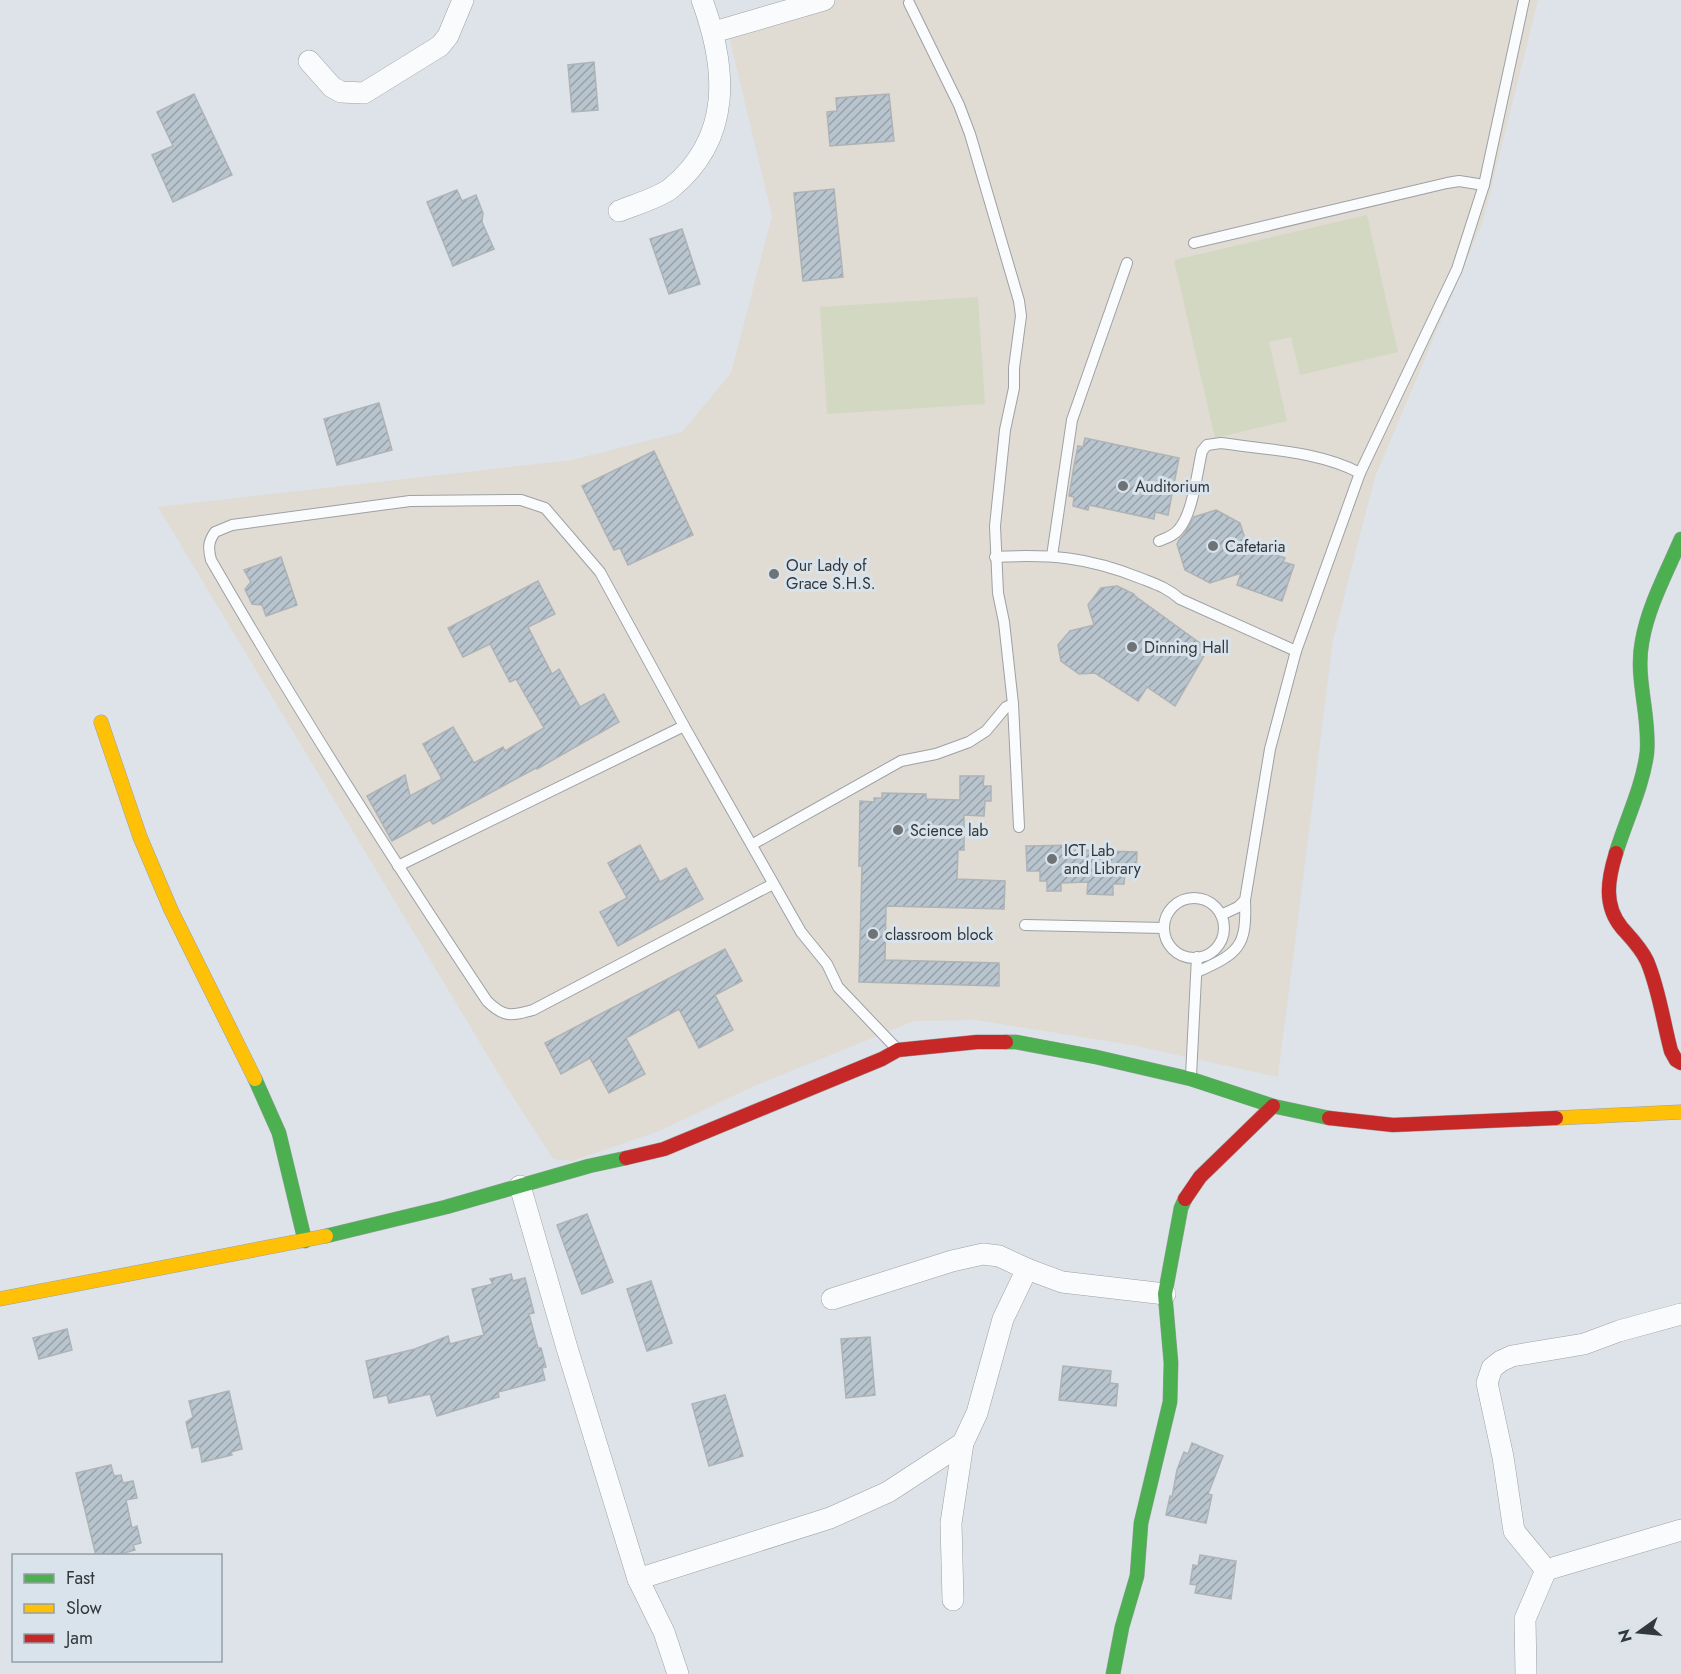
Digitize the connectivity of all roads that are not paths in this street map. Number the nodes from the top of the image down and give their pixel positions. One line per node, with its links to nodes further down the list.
1 (463, 0): 7 (street)
2 (702, 0): 6 (street)
3 (824, 0): 6 (street)
4 (1524, 0): 8 (lane)
5 (909, 3): 16 (lane)
6 (714, 32): 9 (street)
7 (309, 62)
8 (1484, 184): 10 (lane); 12 (lane)
9 (619, 211)
10 (1194, 243)
11 (1127, 263): 15 (lane)
12 (1360, 473): 14 (lane); 17 (lane)
13 (1681, 539): 32 (street)
14 (1159, 541)
15 (1052, 556): 16 (lane); 17 (lane)
16 (995, 557): 18 (lane)
17 (1296, 651): 25 (lane)
18 (1013, 704): 21 (lane); 22 (lane)
19 (101, 722): 37 (street)
20 (684, 726): 22 (lane); 23 (lane); 23 (lane)
21 (1019, 827)
22 (753, 844): 24 (lane)
23 (398, 866): 24 (lane)
24 (773, 884): 31 (lane)
25 (1245, 900): 26 (lane); 30 (lane)
26 (1221, 915): 28 (lane); 29 (lane)
27 (1025, 925): 28 (lane)
28 (1164, 928): 29 (lane)
29 (1197, 957): 30 (lane)
30 (1197, 972): 33 (lane)
31 (898, 1050): 33 (street); 36 (street)
32 (1681, 1063)
33 (1191, 1079): 34 (street)
34 (1273, 1106): 35 (street); 39 (street)
35 (1681, 1112)
36 (520, 1186): 37 (street); 46 (street)
37 (305, 1241): 40 (street)
38 (1027, 1269): 39 (street); 41 (street); 43 (street)
39 (1165, 1294): 49 (street)
40 (0, 1299)
41 (832, 1299)
42 (1681, 1314): 45 (street)
43 (963, 1443): 46 (street); 47 (street)
44 (1681, 1530): 45 (street)
45 (1546, 1570): 50 (street)
46 (638, 1578): 48 (street)
47 (953, 1600)
48 (678, 1674)
49 (1113, 1674)
50 (1526, 1674)

